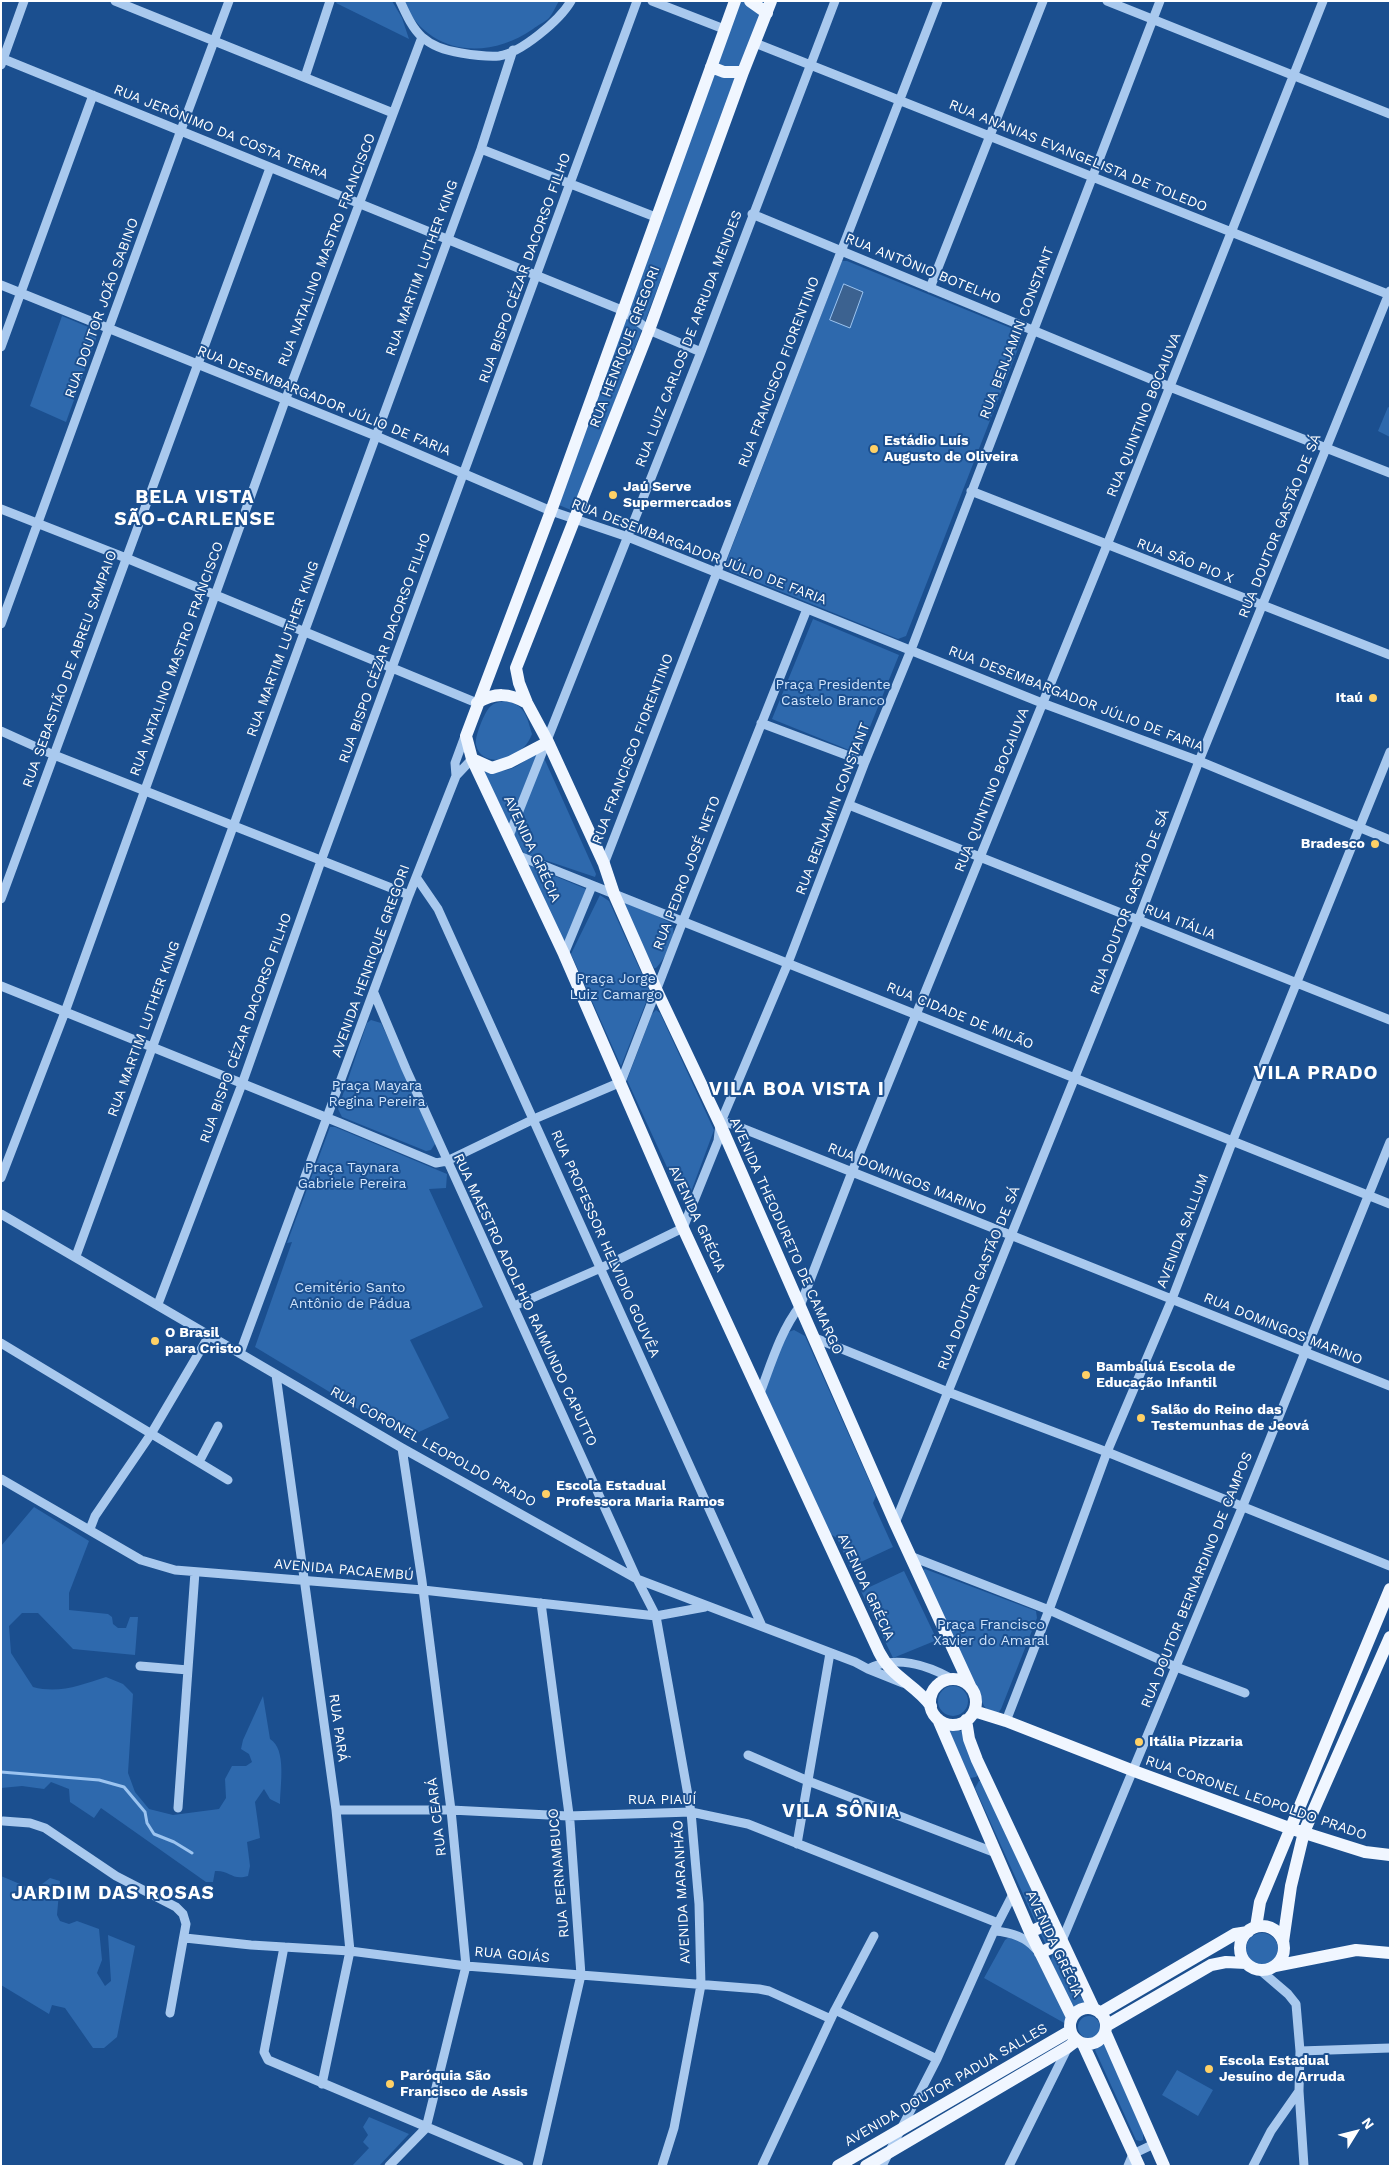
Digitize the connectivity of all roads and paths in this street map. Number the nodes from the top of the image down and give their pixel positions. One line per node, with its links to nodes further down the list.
1 (24, 1): 25 (street)
2 (115, 1): 17 (street)
3 (229, 1): 22 (street, RUA DOUTOR JOÃO SABINO)
4 (330, 1): 30 (street)
5 (400, 1): 21 (street)
6 (571, 1): 24 (street)
7 (637, 1): 40 (street, RUA BISPO CÉZAR DACORSO FILHO)
8 (652, 1): 20 (street)
9 (735, 1): 20 (main road, RUA HENRIQUE GREGORI)
10 (750, 1): 18 (main road)
11 (835, 1): 26 (street, RUA LUIZ CARLOS DE ARRUDA MENDES)
12 (938, 1): 32 (street, RUA FRANCISCO FIORENTINO)
13 (1043, 1): 36 (street)
14 (1107, 1): 19 (street)
15 (1160, 1): 19 (street, RUA BENJAMIN CONSTANT)
16 (1323, 1): 29 (street, RUA QUINTINO BOCAIUVA)
17 (126, 3): 22 (street)
18 (769, 7): 23 (main road, RUA HENRIQUE GREGORI)
19 (1153, 19): 29 (street); 39 (street, RUA BENJAMIN CONSTANT)
20 (724, 29): 27 (main road, RUA HENRIQUE GREGORI)
21 (422, 37): 24 (street); 33 (street, RUA NATALINO MASTRO FRANCISCO)
22 (215, 40): 30 (street); 35 (street, RUA DOUTOR JOÃO SABINO)
23 (755, 43): 26 (street, RUA ANANIAS EVANGELISTA DE TOLEDO); 28 (main road, RUA HENRIQUE GREGORI)
24 (514, 50): 37 (street, RUA MARTIM LUTHER KING)
25 (2, 60): 31 (street, RUA JERÔNIMO DA COSTA TERRA)
26 (810, 64): 32 (street, RUA ANANIAS EVANGELISTA DE TOLEDO); 42 (street, RUA LUIZ CARLOS DE ARRUDA MENDES)
27 (711, 67): 28 (main road); 43 (main road, RUA HENRIQUE GREGORI)
28 (743, 72): 55 (main road, RUA HENRIQUE GREGORI)
29 (1294, 75): 34 (street); 44 (street, RUA QUINTINO BOCAIUVA)
30 (305, 77): 33 (street)
31 (93, 95): 35 (street, RUA JERÔNIMO DA COSTA TERRA); 50 (street)
32 (900, 100): 36 (street, RUA ANANIAS EVANGELISTA DE TOLEDO); 46 (street, RUA FRANCISCO FIORENTINO)
33 (393, 113): 41 (street, RUA NATALINO MASTRO FRANCISCO)
34 (1390, 114)
35 (181, 130): 38 (street, RUA JERÔNIMO DA COSTA TERRA); 53 (street, RUA DOUTOR JOÃO SABINO)
36 (991, 136): 39 (street, RUA ANANIAS EVANGELISTA DE TOLEDO); 49 (street)
37 (481, 149): 40 (street); 45 (street, RUA MARTIM LUTHER KING)
38 (270, 168): 41 (street, RUA JERÔNIMO DA COSTA TERRA); 58 (street, RUA SEBASTIÃO DE ABREU SAMPAIO)
39 (1093, 176): 44 (street, RUA ANANIAS EVANGELISTA DE TOLEDO); 54 (street, RUA BENJAMIN CONSTANT)
40 (569, 184): 43 (street); 47 (street, RUA BISPO CÉZAR DACORSO FILHO)
41 (360, 203): 45 (street, RUA JERÔNIMO DA COSTA TERRA); 60 (street, RUA NATALINO MASTRO FRANCISCO)
42 (752, 214): 46 (street, RUA ANTÔNIO BOTELHO); 57 (street, RUA LUIZ CARLOS DE ARRUDA MENDES)
43 (658, 218): 52 (main road, RUA HENRIQUE GREGORI)
44 (1230, 232): 51 (street, RUA ANANIAS EVANGELISTA DE TOLEDO); 59 (street, RUA QUINTINO BOCAIUVA)
45 (448, 238): 47 (street, RUA JERÔNIMO DA COSTA TERRA); 61 (street, RUA MARTIM LUTHER KING)
46 (842, 250): 49 (street, RUA ANTÔNIO BOTELHO); 73 (street, RUA FRANCISCO FIORENTINO)
47 (538, 275): 52 (street, RUA JERÔNIMO DA COSTA TERRA); 63 (street, RUA BISPO CÉZAR DACORSO FILHO)
48 (1, 284): 50 (street, RUA DESEMBARGADOR JÚLIO DE FARIA)
49 (930, 288): 54 (street, RUA ANTÔNIO BOTELHO)
50 (21, 293): 53 (street, RUA DESEMBARGADOR JÚLIO DE FARIA); 56 (street)
51 (1389, 294): 62 (street, RUA DOUTOR GASTÃO DE SÁ)
52 (624, 311): 55 (street, RUA JERÔNIMO DA COSTA TERRA); 67 (main road, RUA HENRIQUE GREGORI)
53 (110, 329): 58 (street, RUA DESEMBARGADOR JÚLIO DE FARIA); 69 (street, RUA DOUTOR JOÃO SABINO)
54 (1033, 329): 59 (street, RUA ANTÔNIO BOTELHO); 65 (street, RUA BENJAMIN CONSTANT)
55 (649, 330): 57 (street, RUA JERÔNIMO DA COSTA TERRA); 68 (main road, RUA HENRIQUE GREGORI)
56 (1, 346)
57 (700, 352): 70 (street, RUA LUIZ CARLOS DE ARRUDA MENDES)
58 (197, 365): 60 (street, RUA DESEMBARGADOR JÚLIO DE FARIA); 72 (street, RUA SEBASTIÃO DE ABREU SAMPAIO)
59 (1170, 386): 62 (street, RUA ANTÔNIO BOTELHO); 71 (street, RUA QUINTINO BOCAIUVA)
60 (285, 401): 61 (street, RUA DESEMBARGADOR JÚLIO DE FARIA); 74 (street, RUA NATALINO MASTRO FRANCISCO)
61 (376, 436): 63 (street, RUA DESEMBARGADOR JÚLIO DE FARIA); 78 (street, RUA MARTIM LUTHER KING)
62 (1326, 448): 64 (street, RUA ANTÔNIO BOTELHO); 75 (street, RUA DOUTOR GASTÃO DE SÁ)
63 (464, 473): 67 (street, RUA DESEMBARGADOR JÚLIO DE FARIA); 81 (street, RUA BISPO CÉZAR DACORSO FILHO)
64 (1390, 473)
65 (971, 491): 71 (street, RUA SÃO PIO X); 79 (street, RUA BENJAMIN CONSTANT)
66 (1, 509): 69 (street)
67 (551, 510): 68 (street, RUA DESEMBARGADOR JÚLIO DE FARIA); 82 (main road, RUA HENRIQUE GREGORI)
68 (575, 518): 70 (street, RUA DESEMBARGADOR JÚLIO DE FARIA); 83 (main road, RUA HENRIQUE GREGORI)
69 (38, 524): 72 (street); 77 (street, RUA DOUTOR JOÃO SABINO)
70 (628, 537): 73 (street, RUA DESEMBARGADOR JÚLIO DE FARIA); 88 (street, RUA LUIZ CARLOS DE ARRUDA MENDES)
71 (1107, 545): 75 (street, RUA SÃO PIO X); 84 (street, RUA QUINTINO BOCAIUVA)
72 (126, 558): 74 (street); 90 (street, RUA SEBASTIÃO DE ABREU SAMPAIO)
73 (716, 572): 76 (street, RUA DESEMBARGADOR JÚLIO DE FARIA); 104 (street, RUA FRANCISCO FIORENTINO)
74 (215, 595): 78 (street); 95 (street, RUA NATALINO MASTRO FRANCISCO)
75 (1263, 606): 80 (street, RUA SÃO PIO X); 92 (street, RUA DOUTOR GASTÃO DE SÁ)
76 (807, 609): 79 (street, RUA DESEMBARGADOR JÚLIO DE FARIA); 85 (street, RUA PEDRO JOSÉ NETO)
77 (1, 624)
78 (304, 631): 81 (street); 97 (street, RUA MARTIM LUTHER KING)
79 (911, 650): 84 (street, RUA DESEMBARGADOR JÚLIO DE FARIA); 93 (street, RUA BENJAMIN CONSTANT)
80 (1390, 655)
81 (392, 667): 82 (street); 103 (street, RUA BISPO CÉZAR DACORSO FILHO)
82 (477, 703): 83 (main road); 87 (main road)
83 (527, 703): 88 (main road)
84 (1042, 703): 92 (street, RUA DESEMBARGADOR JÚLIO DE FARIA); 102 (street, RUA QUINTINO BOCAIUVA)
85 (761, 723): 93 (street); 110 (street, RUA PEDRO JOSÉ NETO)
86 (1, 732): 90 (street)
87 (466, 736): 91 (main road); 94 (street)
88 (548, 742): 91 (main road); 99 (street, RUA LUIZ CARLOS DE ARRUDA MENDES); 104 (main road, AVENIDA THEODURETO DE CAMARGO)
89 (1390, 752): 98 (street, AVENIDA SALLUM)
90 (54, 755): 95 (street); 109 (street, RUA SEBASTIÃO DE ABREU SAMPAIO)
91 (472, 759): 94 (street); 99 (main road, AVENIDA GRÉCIA)
92 (1199, 761): 98 (street, RUA DESEMBARGADOR JÚLIO DE FARIA); 111 (street, RUA DOUTOR GASTÃO DE SÁ)
93 (865, 762): 96 (street, RUA BENJAMIN CONSTANT)
94 (456, 776): 105 (street, AVENIDA HENRIQUE GREGORI)
95 (144, 789): 97 (street); 118 (street, RUA NATALINO MASTRO FRANCISCO)
96 (849, 805): 102 (street, RUA ITÁLIA); 113 (street, RUA BENJAMIN CONSTANT)
97 (232, 827): 103 (street); 121 (street, RUA MARTIM LUTHER KING)
98 (1360, 828): 100 (street, RUA DESEMBARGADOR JÚLIO DE FARIA); 114 (street, AVENIDA SALLUM)
99 (509, 836): 101 (main road, AVENIDA GRÉCIA)
100 (1390, 840)
101 (519, 856): 106 (street, RUA CIDADE DE MILÃO); 112 (main road, AVENIDA GRÉCIA)
102 (980, 856): 111 (street, RUA ITÁLIA); 119 (street, RUA QUINTINO BOCAIUVA)
103 (321, 860): 108 (street); 124 (street, RUA BISPO CÉZAR DACORSO FILHO)
104 (604, 864): 107 (main road, AVENIDA THEODURETO DE CAMARGO)
105 (416, 877): 108 (street, AVENIDA HENRIQUE GREGORI); 126 (street, RUA PROFESSOR HELVIDIO GOUVÊA)
106 (592, 886): 107 (street, RUA CIDADE DE MILÃO); 112 (street)
107 (614, 894): 110 (street, RUA CIDADE DE MILÃO); 116 (main road, AVENIDA THEODURETO DE CAMARGO)
108 (409, 895): 117 (street, AVENIDA HENRIQUE GREGORI)
109 (1, 898)
110 (683, 921): 113 (street, RUA CIDADE DE MILÃO); 116 (street, RUA PEDRO JOSÉ NETO)
111 (1138, 921): 114 (street, RUA ITÁLIA); 122 (street, RUA DOUTOR GASTÃO DE SÁ)
112 (564, 954): 123 (main road, AVENIDA GRÉCIA)
113 (788, 963): 119 (street, RUA CIDADE DE MILÃO); 127 (street, RUA BENJAMIN CONSTANT)
114 (1297, 982): 120 (street, RUA ITÁLIA); 128 (street, AVENIDA SALLUM)
115 (1, 986): 118 (street)
116 (656, 989): 123 (street, RUA PEDRO JOSÉ NETO); 127 (main road, AVENIDA THEODURETO DE CAMARGO)
117 (374, 993): 125 (street, AVENIDA HENRIQUE GREGORI); 130 (street, RUA MAESTRO ADOLPHO RAIMUNDO CAPUTTO)
118 (65, 1012): 121 (street); 132 (street, RUA NATALINO MASTRO FRANCISCO)
119 (917, 1014): 122 (street, RUA CIDADE DE MILÃO); 131 (street, RUA QUINTINO BOCAIUVA)
120 (1390, 1020)
121 (152, 1047): 124 (street); 138 (street, RUA MARTIM LUTHER KING)
122 (1074, 1077): 128 (street, RUA CIDADE DE MILÃO); 137 (street, RUA DOUTOR GASTÃO DE SÁ)
123 (621, 1082): 126 (street); 136 (main road, AVENIDA GRÉCIA)
124 (242, 1084): 125 (street); 141 (street, RUA BISPO CÉZAR DACORSO FILHO)
125 (327, 1118): 130 (street); 147 (street, AVENIDA HENRIQUE GREGORI)
126 (534, 1120): 130 (street); 139 (street, RUA PROFESSOR HELVIDIO GOUVÊA)
127 (720, 1124): 131 (street, RUA DOMINGOS MARINO); 136 (street, RUA BENJAMIN CONSTANT); 143 (main road, AVENIDA THEODURETO DE CAMARGO)
128 (1233, 1140): 133 (street, RUA CIDADE DE MILÃO); 140 (street, AVENIDA SALLUM)
129 (1390, 1142): 133 (street, RUA DOUTOR BERNARDINO DE CAMPOS)
130 (447, 1161): 142 (street, RUA MAESTRO ADOLPHO RAIMUNDO CAPUTTO)
131 (852, 1172): 137 (street, RUA DOMINGOS MARINO); 143 (street, RUA QUINTINO BOCAIUVA)
132 (1, 1178)
133 (1368, 1195): 134 (street, RUA CIDADE DE MILÃO); 148 (street, RUA DOUTOR BERNARDINO DE CAMPOS)
134 (1390, 1204)
135 (1, 1214): 138 (street, RUA CORONEL LEOPOLDO PRADO)
136 (683, 1228): 139 (street); 152 (main road, AVENIDA GRÉCIA)
137 (1012, 1235): 140 (street, RUA DOMINGOS MARINO); 151 (street, RUA DOUTOR GASTÃO DE SÁ)
138 (76, 1256): 141 (street, RUA CORONEL LEOPOLDO PRADO)
139 (601, 1268): 142 (street); 174 (street, RUA PROFESSOR HELVIDIO GOUVÊA)
140 (1172, 1299): 148 (street, RUA DOMINGOS MARINO); 156 (street, AVENIDA SALLUM)
141 (158, 1304): 144 (street, RUA CORONEL LEOPOLDO PRADO)
142 (514, 1306): 166 (street, RUA MAESTRO ADOLPHO RAIMUNDO CAPUTTO)
143 (800, 1306): 145 (main road, AVENIDA THEODURETO DE CAMARGO); 152 (street, RUA QUINTINO BOCAIUVA)
144 (210, 1334): 147 (street, RUA CORONEL LEOPOLDO PRADO); 154 (street)
145 (816, 1338): 151 (street); 161 (main road, AVENIDA THEODURETO DE CAMARGO)
146 (1, 1343): 154 (street)
147 (240, 1352): 149 (street, RUA CORONEL LEOPOLDO PRADO)
148 (1304, 1352): 150 (street, RUA DOMINGOS MARINO); 160 (street, RUA DOUTOR BERNARDINO DE CAMPOS)
149 (276, 1375): 155 (street, RUA CORONEL LEOPOLDO PRADO); 167 (street, RUA PARÁ)
150 (1390, 1386)
151 (948, 1392): 156 (street); 161 (street, RUA DOUTOR GASTÃO DE SÁ)
152 (760, 1393): 177 (main road, AVENIDA GRÉCIA)
153 (218, 1426): 157 (street)
154 (151, 1434): 157 (street); 162 (street)
155 (402, 1448): 166 (street, RUA CORONEL LEOPOLDO PRADO); 169 (street, RUA CEARÁ)
156 (1107, 1452): 160 (street); 172 (street, AVENIDA SALLUM)
157 (199, 1462): 159 (street)
158 (1, 1479): 162 (street, AVENIDA PACAEMBÚ)
159 (228, 1480)
160 (1242, 1508): 164 (street); 179 (street, RUA DOUTOR BERNARDINO DE CAMPOS)
161 (895, 1523): 163 (main road, AVENIDA THEODURETO DE CAMARGO)
162 (90, 1529): 165 (street, AVENIDA PACAEMBÚ)
163 (910, 1556): 172 (street); 184 (main road, AVENIDA THEODURETO DE CAMARGO)
164 (1390, 1566)
165 (195, 1572): 167 (street, AVENIDA PACAEMBÚ); 180 (street)
166 (637, 1579): 171 (street, RUA CORONEL LEOPOLDO PRADO); 173 (street, RUA MAESTRO ADOLPHO RAIMUNDO CAPUTTO)
167 (304, 1581): 169 (street, AVENIDA PACAEMBÚ); 196 (street, RUA PARÁ)
168 (1390, 1589): 201 (main road)
169 (422, 1590): 170 (street, AVENIDA PACAEMBÚ); 197 (street, RUA CEARÁ)
170 (541, 1603): 173 (street, AVENIDA PACAEMBÚ); 199 (street, RUA PERNAMBUCO)
171 (705, 1607): 173 (street, AVENIDA PACAEMBÚ); 174 (street, RUA CORONEL LEOPOLDO PRADO)
172 (1049, 1610): 179 (street); 189 (street, AVENIDA SALLUM)
173 (656, 1616): 198 (street, AVENIDA MARANHÃO)
174 (762, 1626): 176 (street, RUA CORONEL LEOPOLDO PRADO)
175 (1390, 1637): 202 (main road)
176 (830, 1653): 181 (street, RUA CORONEL LEOPOLDO PRADO); 193 (street)
177 (885, 1664): 181 (street); 182 (street); 183 (main road, AVENIDA GRÉCIA)
178 (140, 1666): 180 (street)
179 (1176, 1667): 185 (street); 191 (street, RUA DOUTOR BERNARDINO DE CAMPOS)
180 (188, 1670): 195 (street)
181 (868, 1670): 183 (street, RUA CORONEL LEOPOLDO PRADO)
182 (952, 1679): 184 (main road); 186 (main road)
183 (906, 1684): 186 (main road, RUA CORONEL LEOPOLDO PRADO)
184 (971, 1688): 187 (main road)
185 (1245, 1693)
186 (931, 1706): 188 (main road)
187 (970, 1715): 188 (main road); 189 (main road, RUA CORONEL LEOPOLDO PRADO); 192 (main road, AVENIDA GRÉCIA)
188 (938, 1719): 194 (main road, AVENIDA GRÉCIA)
189 (1006, 1721): 191 (main road, RUA CORONEL LEOPOLDO PRADO)
190 (748, 1755): 193 (street)
191 (1134, 1771): 201 (main road, RUA CORONEL LEOPOLDO PRADO); 214 (street, RUA DOUTOR BERNARDINO DE CAMPOS)
192 (985, 1774): 194 (main road); 207 (main road, AVENIDA GRÉCIA)
193 (808, 1781): 203 (street); 204 (street)
194 (966, 1783): 204 (main road, AVENIDA GRÉCIA)
195 (178, 1808)
196 (336, 1810): 197 (street, RUA PIAUÍ); 216 (street, RUA PARÁ)
197 (450, 1810): 199 (street, RUA PIAUÍ); 220 (street, RUA CEARÁ)
198 (691, 1812): 199 (street, RUA PIAUÍ); 203 (street, RUA PIAUÍ); 224 (street, AVENIDA MARANHÃO)
199 (568, 1816): 223 (street, RUA PERNAMBUCO)
200 (3, 1821): 212 (street)
201 (1289, 1828): 202 (main road, RUA CORONEL LEOPOLDO PRADO); 209 (main road)
202 (1304, 1832): 205 (main road, RUA CORONEL LEOPOLDO PRADO); 213 (main road)
203 (797, 1844): 208 (street, RUA PIAUÍ)
204 (996, 1853): 206 (main road, AVENIDA GRÉCIA)
205 (1390, 1856)
206 (1013, 1894): 208 (street); 210 (main road, AVENIDA GRÉCIA)
207 (1052, 1922): 210 (main road); 214 (main road, AVENIDA GRÉCIA)
208 (996, 1927): 217 (street, RUA PIAUÍ); 233 (street)
209 (1252, 1929): 213 (main road); 219 (main road); 225 (main road)
210 (1030, 1932): 217 (main road, AVENIDA GRÉCIA)
211 (874, 1936): 227 (street)
212 (185, 1938): 215 (street, RUA GOIÁS); 226 (street)
213 (1283, 1942): 221 (main road)
214 (1062, 1943): 217 (main road); 225 (main road, AVENIDA GRÉCIA)
215 (284, 1947): 216 (street, RUA GOIÁS); 234 (street)
216 (350, 1951): 220 (street, RUA GOIÁS); 234 (street, RUA PARÁ)
217 (1040, 1953): 228 (main road, AVENIDA GRÉCIA)
218 (1390, 1953): 221 (main road)
219 (1246, 1963): 222 (main road); 229 (main road)
220 (466, 1966): 223 (street, RUA GOIÁS); 237 (street, RUA CEARÁ)
221 (1275, 1966): 222 (main road)
222 (1260, 1970): 232 (street)
223 (581, 1975): 224 (street, RUA GOIÁS); 243 (street, RUA PERNAMBUCO)
224 (701, 1985): 227 (street, RUA GOIÁS); 244 (street, AVENIDA MARANHÃO)
225 (1097, 2011): 228 (main road); 229 (main road)
226 (170, 2013)
227 (833, 2015): 233 (street, RUA GOIÁS); 245 (street)
228 (1072, 2017): 230 (main road)
229 (1106, 2030): 230 (main road); 238 (main road)
230 (1074, 2041): 236 (main road, AVENIDA DOUTOR PADUA SALLES); 239 (main road, AVENIDA DOUTOR PADUA SALLES); 240 (main road); 249 (street)
231 (1390, 2048): 232 (street)
232 (1300, 2051): 235 (street)
233 (937, 2059): 236 (street)
234 (322, 2084): 237 (street)
235 (1299, 2091): 251 (street); 252 (street)
236 (903, 2127): 239 (street); 246 (main road, AVENIDA DOUTOR PADUA SALLES)
237 (426, 2128): 241 (street); 242 (street)
238 (1154, 2144): 240 (street); 250 (main road)
239 (888, 2153): 247 (main road, AVENIDA DOUTOR PADUA SALLES); 248 (street)
240 (1133, 2162)
241 (389, 2166)
242 (519, 2166)
243 (537, 2166)
244 (662, 2166)
245 (762, 2166)
246 (838, 2166)
247 (866, 2166)
248 (882, 2166)
249 (1009, 2166)
250 (1164, 2166)
251 (1253, 2166)
252 (1304, 2166)

